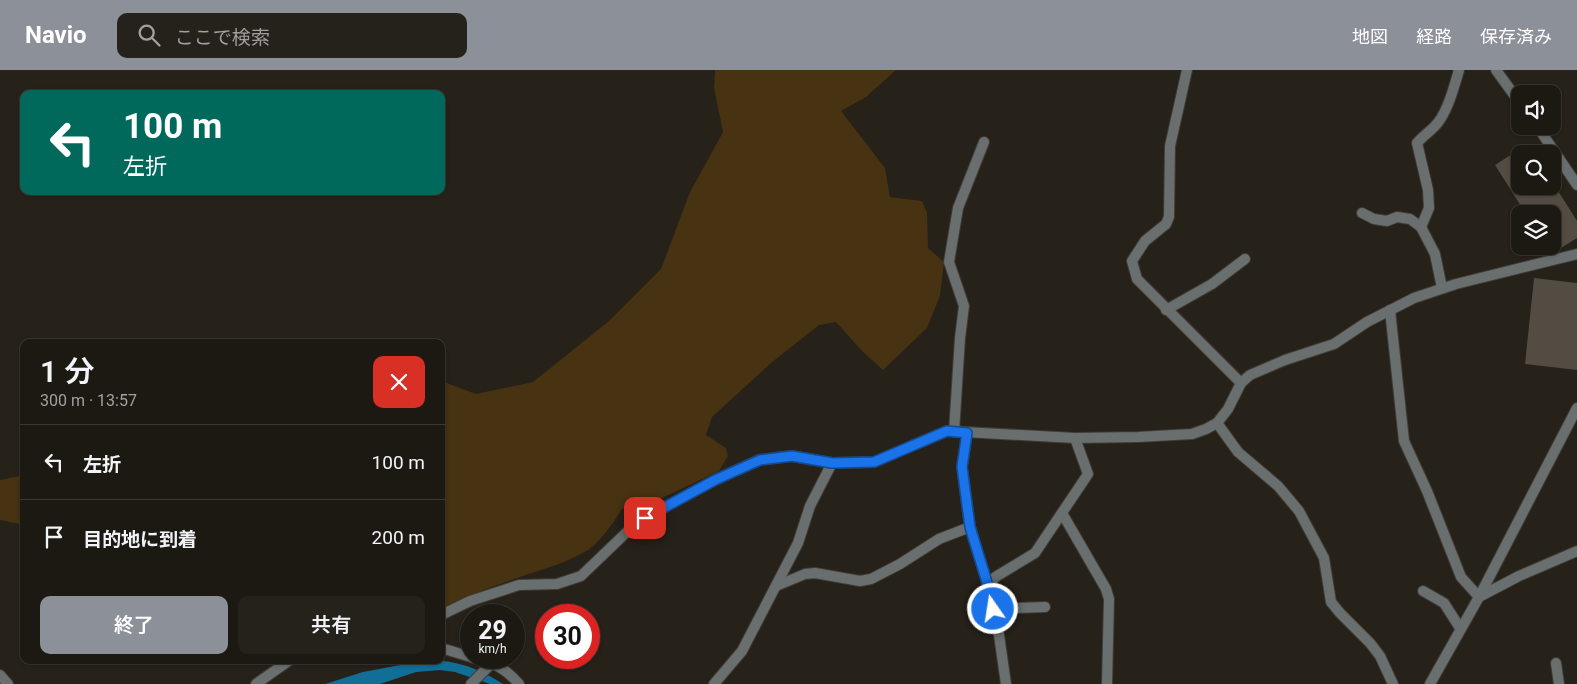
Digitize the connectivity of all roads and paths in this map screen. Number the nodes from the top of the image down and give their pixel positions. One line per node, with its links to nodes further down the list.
1 (1187, 70): 13 (street)
2 (1459, 70): 9 (street)
3 (1496, 70): 4 (street)
4 (1511, 91)
5 (1542, 135): 7 (street)
6 (984, 142): 18 (street)
7 (1577, 185)
8 (1362, 213): 9 (street)
9 (1421, 227): 12 (street)
10 (1577, 254): 12 (street)
11 (1245, 259): 13 (street)
12 (1442, 288): 14 (street)
13 (1166, 310): 15 (street)
14 (1390, 310): 15 (street); 28 (street)
15 (1240, 383): 17 (street)
16 (1577, 408): 28 (street)
17 (1217, 423): 20 (street); 47 (street)
18 (954, 432): 19 (street); 21 (street)
19 (967, 433): 20 (street); 23 (street)
20 (1076, 438): 22 (street)
21 (832, 463): 26 (street); 31 (street)
22 (1062, 513): 25 (street); 46 (street)
23 (970, 527): 25 (street); 26 (street)
24 (1577, 551): 28 (street)
25 (988, 584): 30 (street)
26 (776, 586): 44 (street)
27 (1423, 591): 32 (street)
28 (1480, 597): 32 (street)
29 (1045, 607): 30 (street)
30 (993, 609): 45 (street)
31 (445, 613)
32 (1460, 628): 48 (street)
33 (445, 649): 34 (street)
34 (460, 654)
35 (1556, 663): 49 (street)
36 (283, 664): 41 (street)
37 (486, 669): 42 (street)
38 (504, 669): 43 (street)
39 (0, 675): 40 (street)
40 (8, 684)
41 (256, 684)
42 (471, 684)
43 (519, 684)
44 (714, 684)
45 (1006, 684)
46 (1107, 684)
47 (1393, 684)
48 (1430, 684)
49 (1559, 684)

